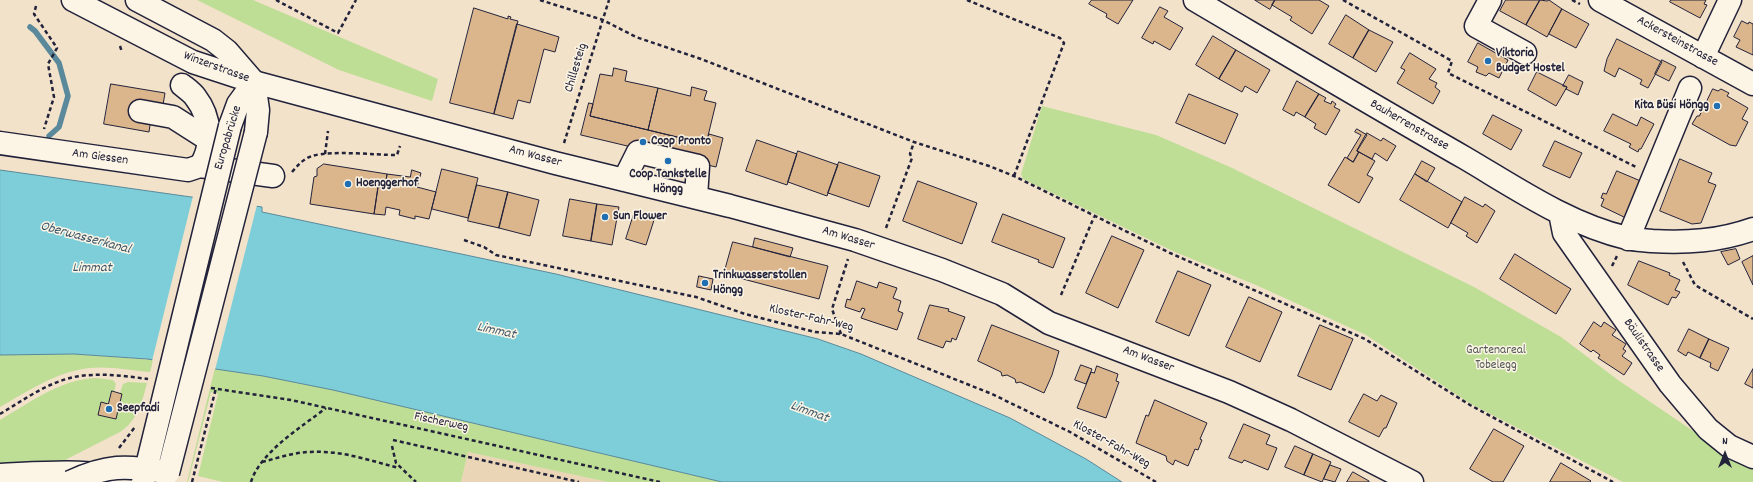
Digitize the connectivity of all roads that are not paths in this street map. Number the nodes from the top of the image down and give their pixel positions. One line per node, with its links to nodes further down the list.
1 (73, 0): 9 (street, Winzerstrasse)
2 (137, 0): 9 (street, Winzerstrasse)
3 (1195, 0): 19 (street, Bauherrenstrasse)
4 (1490, 0): 7 (street)
5 (1600, 0): 8 (street, Ackersteinstrasse)
6 (1730, 0): 8 (street)
7 (1526, 53)
8 (1703, 57): 10 (street, Ackersteinstrasse)
9 (254, 82): 17 (street, Am Wasser); 25 (street, Europabrücke, bridge); 25 (street, Europabrücke, bridge)
10 (1753, 84)
11 (182, 85): 15 (street)
12 (1690, 88): 21 (street)
13 (140, 111): 15 (street)
14 (0, 142): 15 (street, Am Giessen)
15 (206, 152): 16 (street, Am Giessen)
16 (281, 177)
17 (624, 180): 18 (street, Am Wasser); 18 (street)
18 (696, 197): 27 (street, Am Wasser)
19 (1560, 213): 21 (street, Bauherrenstrasse); 23 (street, Bäulistrasse)
20 (1753, 229): 21 (street, Bauherrenstrasse)
21 (1628, 239)
22 (175, 400): 25 (street)
23 (1753, 457)
24 (0, 475): 25 (street)
25 (152, 478): 26 (street, bridge)
26 (70, 482)
27 (1412, 482)

